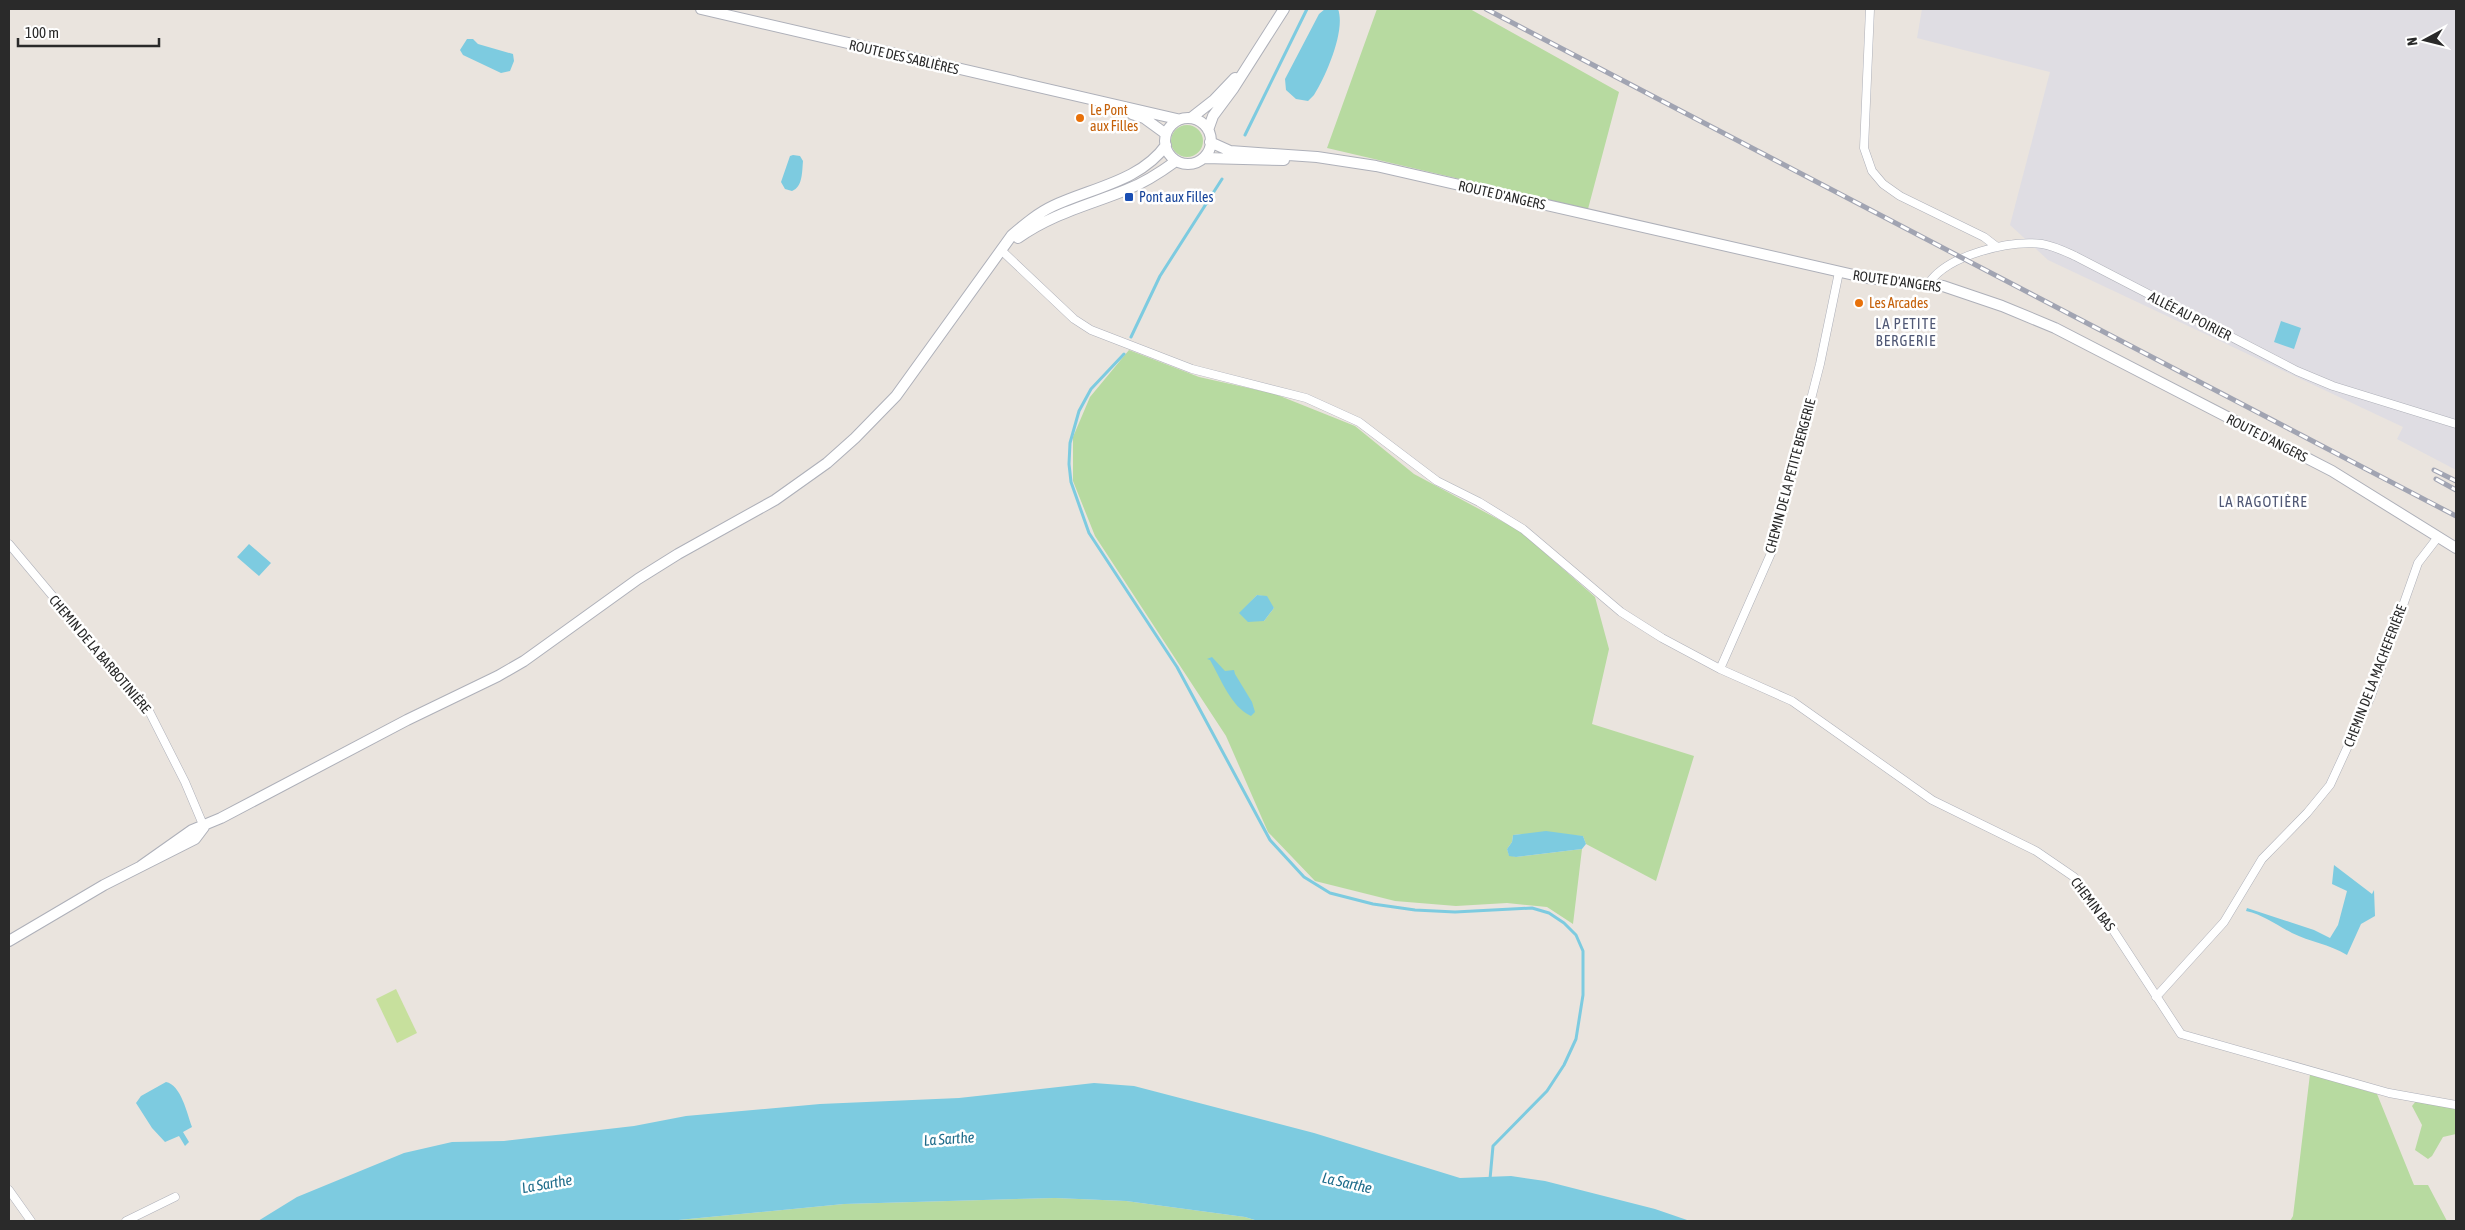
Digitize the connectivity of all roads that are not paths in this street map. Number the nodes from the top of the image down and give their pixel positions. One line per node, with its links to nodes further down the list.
1 (701, 9): 5 (street, ROUTE DES SABLIÈRES)
2 (1284, 9): 4 (street)
3 (1870, 9): 15 (street)
4 (1251, 61): 6 (street); 8 (street)
5 (1108, 105): 7 (street, ROUTE DES SABLIÈRES); 9 (street, ROUTE DES SABLIÈRES)
6 (1191, 118): 7 (street); 8 (street)
7 (1177, 119): 9 (street)
8 (1208, 130): 10 (street)
9 (1166, 134): 11 (street)
10 (1210, 142): 12 (street, ROUTE D'ANGERS); 13 (street)
11 (1166, 145): 14 (street); 16 (street)
12 (1317, 157): 13 (street, ROUTE D'ANGERS); 17 (street, ROUTE D'ANGERS)
13 (1205, 158): 14 (street)
14 (1176, 161): 16 (street)
15 (1997, 247): 18 (street, ALLÉE AU POIRIER); 19 (street, ALLÉE AU POIRIER)
16 (1001, 250): 23 (street, CHEMIN BAS); 24 (street)
17 (1839, 272): 18 (street, ROUTE D'ANGERS); 23 (street, CHEMIN DE LA PETITE BERGERIE)
18 (1929, 284): 20 (street, ROUTE D'ANGERS)
19 (2456, 424)
20 (2438, 537): 22 (street, ROUTE D'ANGERS); 26 (street, CHEMIN DE LA MACHEFERIÈRE)
21 (9, 544): 24 (street, CHEMIN DE LA BARBOTINIÈRE)
22 (2456, 548)
23 (1722, 669): 26 (street, CHEMIN BAS)
24 (204, 827): 25 (street)
25 (9, 941)
26 (2156, 997): 27 (street, CHEMIN BAS)
27 (2456, 1105)
28 (9, 1190): 30 (street)
29 (175, 1197): 31 (street)
30 (31, 1221)
31 (126, 1221)

